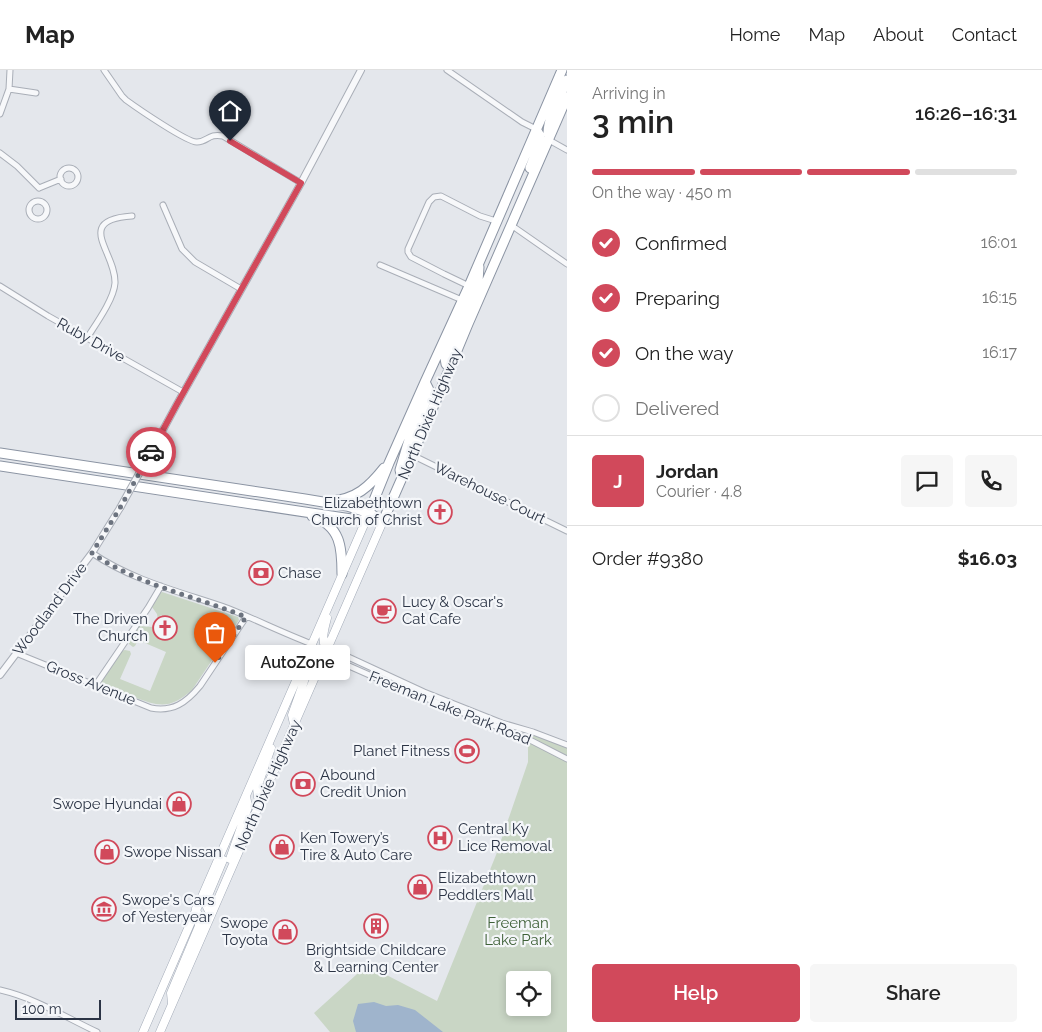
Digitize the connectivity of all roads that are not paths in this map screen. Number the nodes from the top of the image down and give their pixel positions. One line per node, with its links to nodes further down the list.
1 (10, 70): 7 (street)
2 (104, 70): 16 (street)
3 (361, 70): 16 (street, Woodland Drive)
4 (447, 70): 11 (street)
5 (562, 70): 11 (highway, North Dixie Highway)
6 (567, 80): 12 (highway)
7 (9, 89): 8 (street); 10 (street)
8 (36, 93)
9 (567, 97): 12 (highway, North Dixie Highway)
10 (0, 114)
11 (536, 129): 21 (highway, North Dixie Highway); 30 (highway)
12 (549, 140): 13 (street); 22 (highway, North Dixie Highway)
13 (567, 150)
14 (0, 153): 17 (street)
15 (61, 179): 17 (street)
16 (301, 183): 28 (street, Woodland Drive)
17 (39, 188): 18 (street)
18 (38, 201)
19 (163, 204): 28 (street)
20 (132, 216): 31 (street)
21 (496, 222): 23 (highway, North Dixie Highway); 27 (street)
22 (511, 225): 25 (street); 30 (highway, North Dixie Highway)
23 (479, 262): 27 (highway, North Dixie Highway); 32 (highway)
24 (380, 264): 29 (street)
25 (567, 264)
26 (0, 286): 31 (street, Ruby Drive)
27 (469, 286): 29 (highway, North Dixie Highway)
28 (241, 289): 34 (street, Woodland Drive)
29 (462, 300): 33 (highway, North Dixie Highway)
30 (477, 303): 32 (highway, North Dixie Highway)
31 (87, 338): 34 (street, Ruby Drive)
32 (450, 368): 36 (highway, North Dixie Highway)
33 (424, 382): 37 (highway, North Dixie Highway); 39 (highway)
34 (184, 392): 45 (street, Woodland Drive, bridge)
35 (0, 453): 40 (highway)
36 (412, 455): 39 (highway, North Dixie Highway); 44 (street, Warehouse Court)
37 (389, 463): 40 (highway); 42 (highway, North Dixie Highway)
38 (0, 466): 41 (highway)
39 (402, 480): 43 (highway, North Dixie Highway)
40 (305, 499): 42 (highway)
41 (295, 510): 42 (highway); 46 (highway)
42 (367, 516): 43 (highway); 46 (main road, North Dixie Highway)
43 (383, 521): 50 (main road, North Dixie Highway)
44 (567, 531)
45 (92, 553): 47 (street); 51 (street, Woodland Drive)
46 (341, 576): 49 (main road, North Dixie Highway); 50 (main road)
47 (161, 586): 48 (street); 54 (street)
48 (246, 617): 49 (street); 54 (street, Gross Avenue)
49 (312, 644): 55 (main road, North Dixie Highway); 56 (main road)
50 (326, 650): 52 (street, Freeman Lake Park Road); 56 (main road, North Dixie Highway)
51 (16, 653): 53 (street, Woodland Drive); 54 (street, Gross Avenue)
52 (335, 654): 57 (street, Freeman Lake Park Road); 58 (street, Freeman Lake Park Road)
53 (0, 675)
54 (95, 686)
55 (287, 700): 59 (main road, North Dixie Highway); 60 (main road)
56 (294, 724): 60 (main road, North Dixie Highway)
57 (567, 745)
58 (567, 759)
59 (246, 794): 61 (main road, North Dixie Highway); 63 (main road)
60 (260, 801): 63 (main road, North Dixie Highway)
61 (228, 835): 62 (main road, North Dixie Highway); 63 (main road)
62 (196, 909): 64 (main road, North Dixie Highway); 66 (main road)
63 (212, 912): 66 (main road, North Dixie Highway)
64 (168, 976): 68 (main road, North Dixie Highway); 69 (main road)
65 (0, 990): 67 (street)
66 (172, 1003): 70 (main road, North Dixie Highway)
67 (97, 1032)
68 (143, 1032)
69 (148, 1032)
70 (160, 1032)

